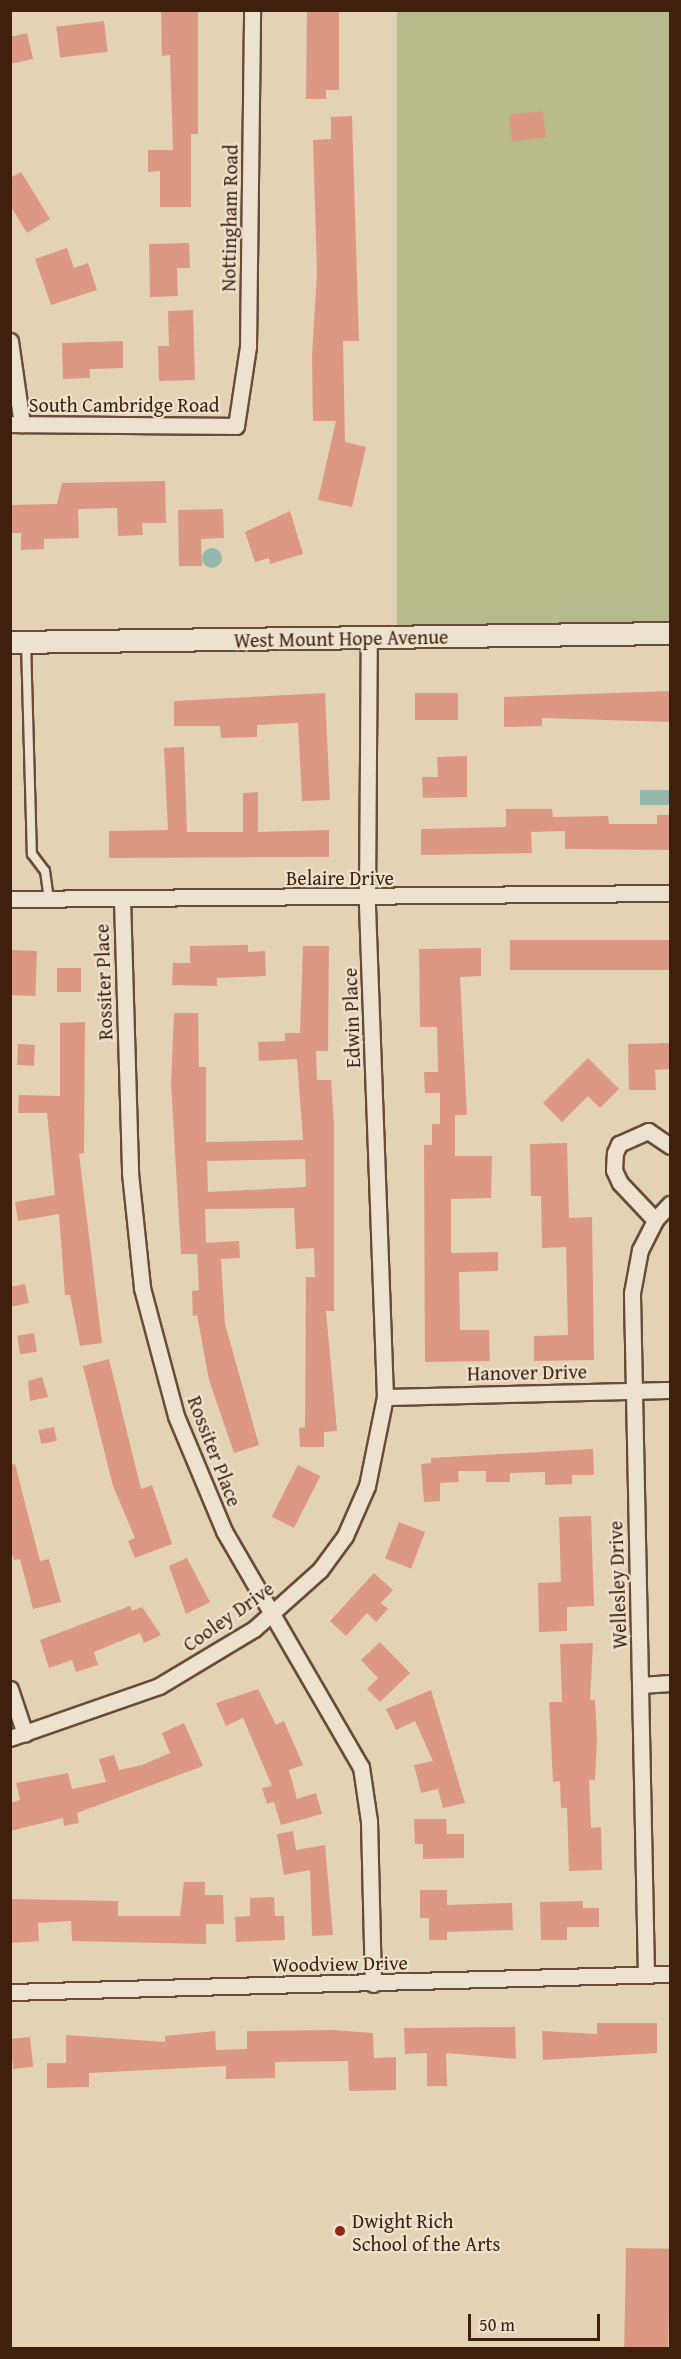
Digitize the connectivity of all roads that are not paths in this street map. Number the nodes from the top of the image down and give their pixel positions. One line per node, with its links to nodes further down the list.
1 (252, 10): 4 (street, Nottingham Road)
2 (10, 341): 3 (street)
3 (16, 424): 4 (street, South Cambridge Road)
4 (236, 426)
5 (670, 633): 6 (street, West Mount Hope Avenue)
6 (369, 638): 7 (street, West Mount Hope Avenue); 9 (street, Edwin Place)
7 (18, 642): 11 (lane)
8 (670, 893): 9 (street, Belaire Drive)
9 (368, 898): 12 (street, Belaire Drive); 18 (street, Edwin Place)
10 (10, 899): 11 (street, Belaire Drive)
11 (49, 899): 12 (street, Belaire Drive)
12 (122, 899): 19 (street, Rossiter Place)
13 (670, 1146): 15 (street)
14 (670, 1204): 15 (street, Wellesley Drive)
15 (655, 1220): 17 (street, Wellesley Drive)
16 (670, 1390): 17 (street, Hanover Drive)
17 (632, 1391): 18 (street, Hanover Drive); 21 (street, Wellesley Drive)
18 (385, 1397): 19 (street, Cooley Drive)
19 (271, 1615): 23 (street, Cooley Drive); 26 (street, Rossiter Place)
20 (670, 1683): 21 (street)
21 (641, 1685): 25 (street, Wellesley Drive)
22 (10, 1689): 23 (street)
23 (18, 1736)
24 (670, 1974): 25 (street, Woodview Drive)
25 (646, 1975): 26 (street, Woodview Drive)
26 (373, 1984): 27 (street, Woodview Drive)
27 (10, 1992)

